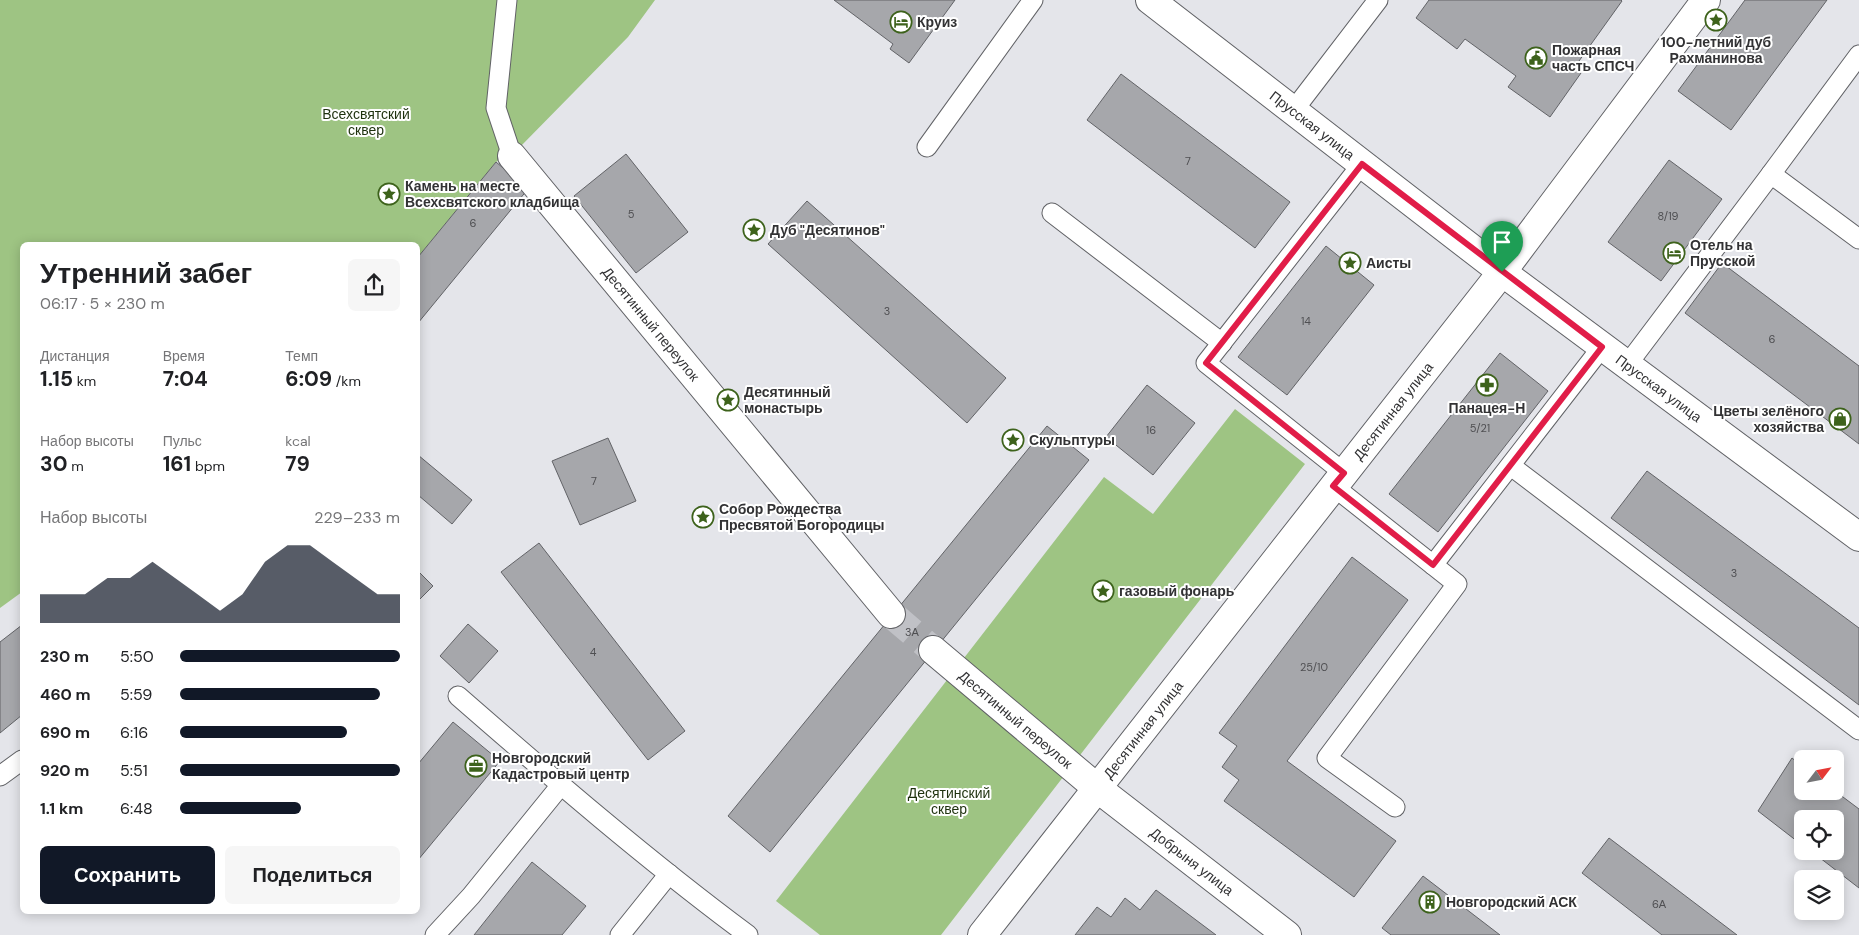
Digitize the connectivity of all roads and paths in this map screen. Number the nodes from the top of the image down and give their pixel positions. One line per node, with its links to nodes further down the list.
1 (507, 0): 9 (lane, Десятинный переулок)
2 (1033, 0): 8 (lane)
3 (1150, 0): 7 (street, Прусская улица)
4 (1378, 0): 7 (lane)
5 (1706, 0): 14 (street, Десятинная улица)
6 (1859, 55): 11 (lane)
7 (1293, 111): 10 (street, Прусская улица)
8 (927, 147)
9 (512, 156): 22 (street, Десятинный переулок)
10 (1362, 164): 14 (street, Прусская улица); 15 (lane)
11 (1771, 174): 13 (lane); 17 (lane)
12 (1052, 213): 15 (lane)
13 (1859, 239)
14 (1502, 272): 16 (street, Прусская улица); 19 (street, Десятинная улица)
15 (1222, 343): 19 (lane)
16 (1602, 347): 17 (street, Прусская улица); 18 (lane)
17 (1628, 365): 20 (street, Прусская улица)
18 (1511, 466): 21 (lane); 25 (lane)
19 (1338, 480): 21 (lane); 29 (street, Десятинная улица)
20 (1859, 537)
21 (1433, 565): 30 (lane)
22 (891, 614)
23 (934, 650): 29 (street, Десятинный переулок)
24 (458, 696): 28 (lane)
25 (1859, 730)
26 (20, 761): 27 (lane)
27 (0, 776)
28 (561, 786): 31 (lane); 32 (lane)
29 (1097, 788): 35 (street, Десятинная улица); 36 (street, Добрыня улица)
30 (1395, 807)
31 (668, 874): 33 (lane); 34 (lane)
32 (436, 935)
33 (620, 935)
34 (748, 935)
35 (982, 935)
36 (1287, 935)

